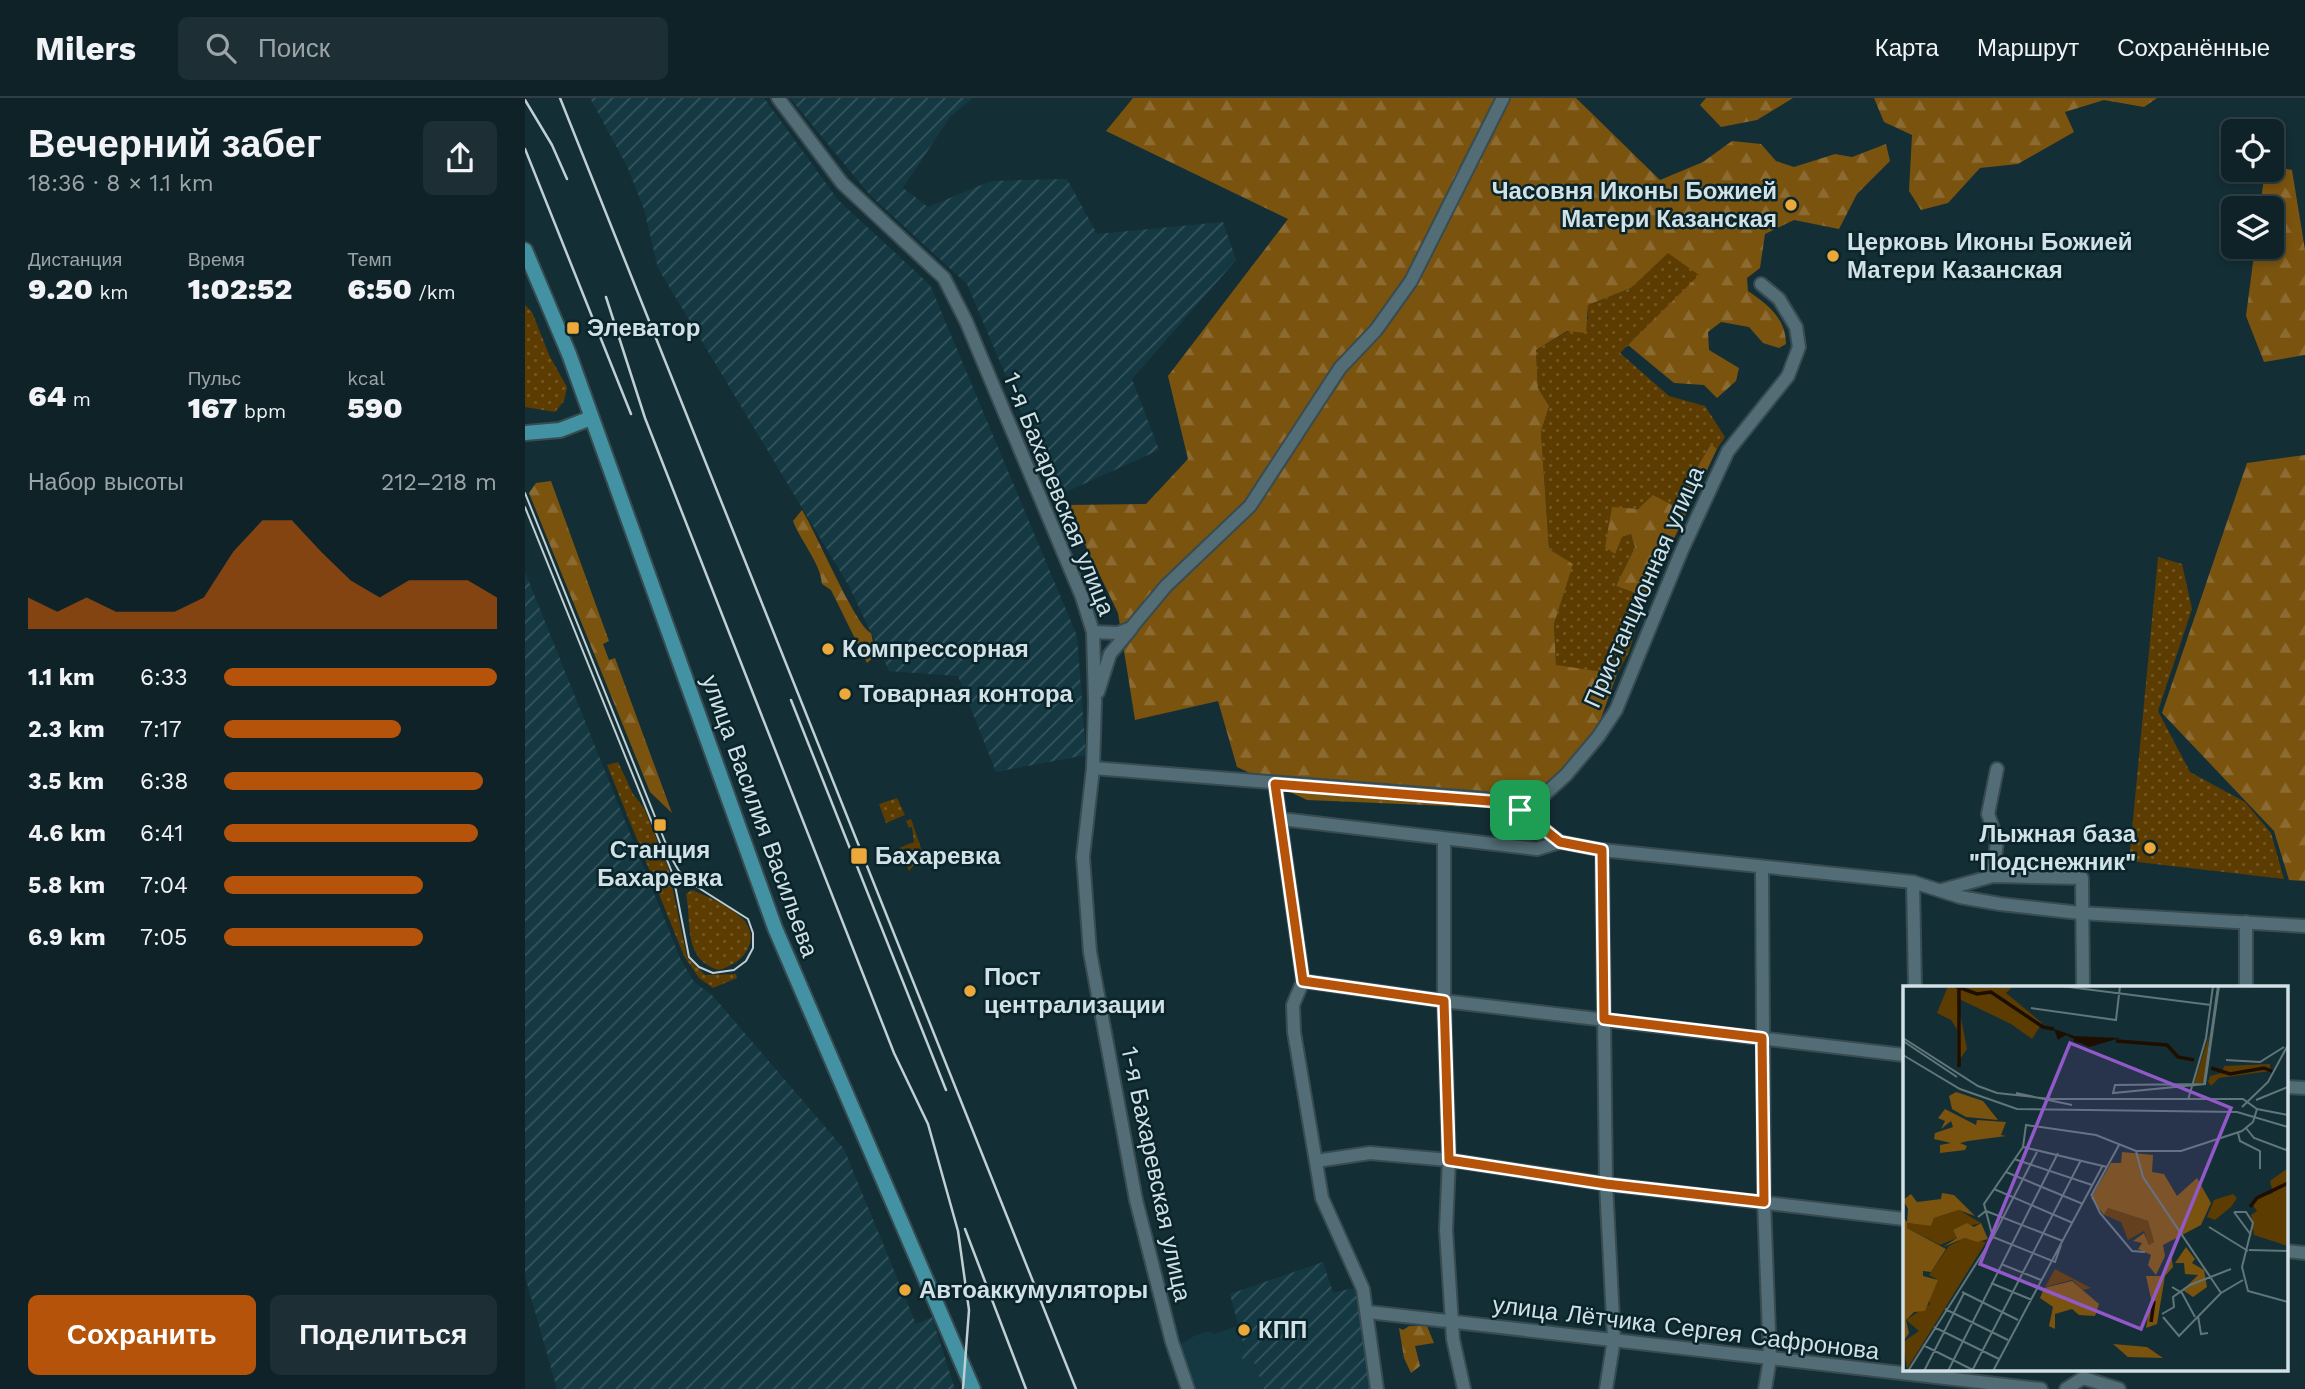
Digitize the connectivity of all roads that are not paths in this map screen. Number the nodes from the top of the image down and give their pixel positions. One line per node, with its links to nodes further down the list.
1 (778, 98): 8 (street, 1-я Бахаревская улица)
2 (1503, 98): 7 (street)
3 (525, 250): 5 (main road, улица Василия Васильева)
4 (1761, 284): 13 (street, Пристанционная улица)
5 (591, 418): 6 (main road); 48 (main road, улица Василия Васильева)
6 (525, 433)
7 (1131, 628): 8 (street); 9 (street)
8 (1093, 632): 9 (street, 1-я Бахаревская улица)
9 (1095, 703): 10 (street, 1-я Бахаревская улица)
10 (1093, 768): 12 (street); 49 (street, 1-я Бахаревская улица)
11 (1997, 769): 19 (street)
12 (1275, 784): 13 (street); 14 (street)
13 (1520, 810): 16 (street)
14 (1281, 820): 15 (street); 25 (street)
15 (1444, 839): 16 (street); 29 (street)
16 (1560, 842): 17 (street)
17 (1602, 850): 18 (street); 30 (street)
18 (1762, 867): 20 (street); 31 (street)
19 (1993, 876): 21 (street); 22 (street)
20 (1913, 882): 21 (street); 26 (street)
21 (1942, 890): 22 (street)
22 (2080, 912): 23 (street); 27 (street)
23 (2246, 922): 24 (street); 28 (street)
24 (2305, 926)
25 (1303, 981): 29 (street); 36 (street)
26 (1915, 986)
27 (2083, 986)
28 (2246, 986)
29 (1444, 1001): 30 (street); 35 (street)
30 (1604, 1019): 31 (street); 37 (street)
31 (1762, 1038): 32 (street); 38 (street)
32 (1903, 1055)
33 (2287, 1087): 34 (street)
34 (2305, 1088)
35 (1449, 1160): 36 (street); 37 (street); 43 (street)
36 (1316, 1161): 42 (street)
37 (1606, 1184): 38 (street); 44 (street)
38 (1764, 1202): 39 (street); 45 (street)
39 (1903, 1219)
40 (2287, 1251): 41 (street)
41 (2305, 1253)
42 (1368, 1312): 43 (street, улица Лётчика Сергея Сафронова); 50 (street)
43 (1451, 1321): 44 (street, улица Лётчика Сергея Сафронова); 51 (street)
44 (1614, 1339): 45 (street, улица Лётчика Сергея Сафронова); 52 (street)
45 (1770, 1359): 47 (street, улица Лётчика Сергея Сафронова); 53 (street)
46 (2083, 1374): 55 (street); 56 (street)
47 (1920, 1379): 54 (street, улица Лётчика Сергея Сафронова)
48 (974, 1389)
49 (1188, 1389)
50 (1377, 1389)
51 (1464, 1389)
52 (1607, 1389)
53 (1765, 1389)
54 (2041, 1389)
55 (2066, 1389)
56 (2119, 1389)

